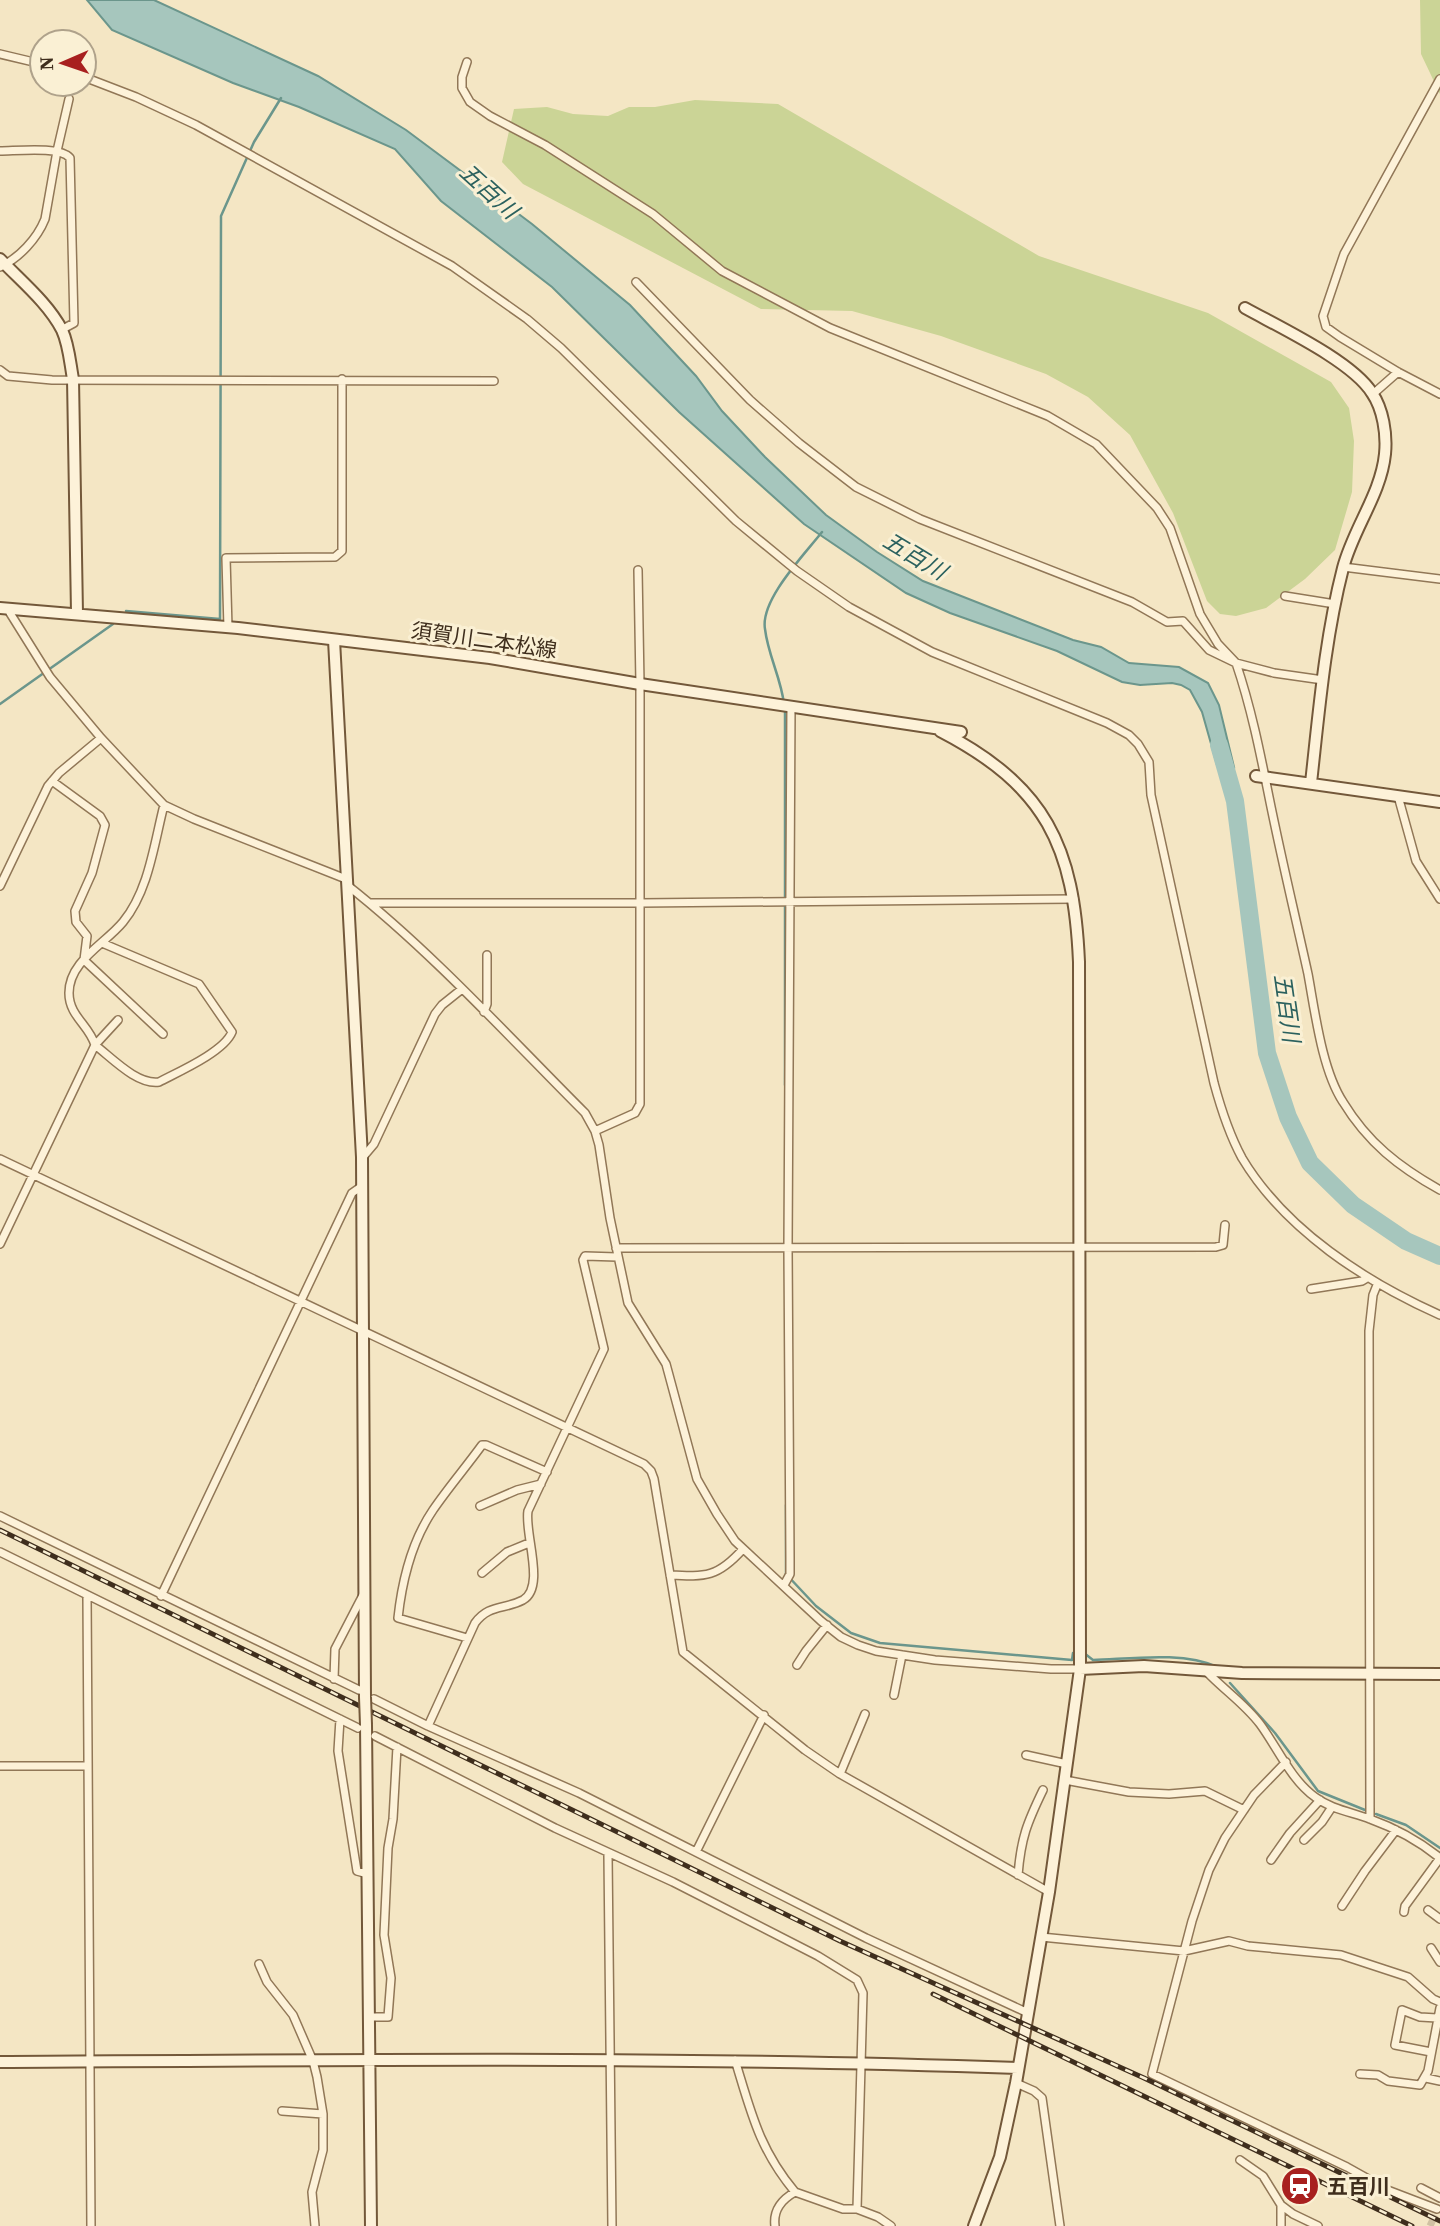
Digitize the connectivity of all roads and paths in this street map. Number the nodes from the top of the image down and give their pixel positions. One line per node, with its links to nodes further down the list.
1 (0, 54): 2 (street)
2 (28, 61)
3 (467, 62): 29 (street)
4 (1440, 79): 14 (street)
5 (98, 82): 69 (street)
6 (69, 99): 8 (street)
7 (0, 151): 8 (street)
8 (57, 151): 9 (street); 12 (street)
9 (2, 263): 12 (street)
10 (636, 282): 29 (street)
11 (1245, 308): 18 (street)
12 (61, 330): 15 (street)
13 (0, 370): 15 (street)
14 (1398, 372): 18 (street); 19 (street)
15 (73, 379): 16 (street); 26 (street)
16 (342, 379): 17 (street); 27 (street)
17 (494, 381)
18 (1373, 394): 20 (street)
19 (1440, 394)
20 (1343, 567): 22 (street); 24 (street)
21 (638, 570): 31 (street)
22 (1440, 579)
23 (1285, 596): 24 (street)
24 (1335, 604): 30 (street)
25 (5, 608): 26 (street, 須賀川二本松線); 35 (street)
26 (77, 613): 27 (street, 須賀川二本松線)
27 (228, 628): 28 (street, 須賀川二本松線)
28 (334, 640): 31 (street, 須賀川二本松線); 42 (street)
29 (1236, 663): 30 (street); 36 (street)
30 (1323, 680): 38 (street)
31 (640, 684): 32 (street, 須賀川二本松線); 48 (street)
32 (791, 706): 33 (street, 須賀川二本松線); 46 (street)
33 (940, 731): 34 (street, 須賀川二本松線); 44 (street)
34 (961, 732)
35 (100, 738): 37 (street); 41 (street)
36 (1261, 776): 38 (street); 62 (street)
37 (52, 781): 43 (street); 51 (street)
38 (1311, 783): 39 (street)
39 (1398, 796): 40 (street); 45 (street)
40 (1440, 802)
41 (164, 805): 42 (street); 49 (street)
42 (346, 881): 47 (street); 58 (street)
43 (0, 886)
44 (1074, 899): 46 (street); 65 (street)
45 (1440, 899)
46 (790, 902): 48 (street); 67 (street)
47 (370, 903): 48 (street); 52 (street)
48 (641, 903): 57 (street)
49 (102, 943): 51 (street); 56 (street)
50 (487, 954): 53 (street)
51 (84, 960): 55 (street); 56 (street)
52 (462, 989): 53 (street); 58 (street)
53 (484, 1012): 57 (street)
54 (118, 1020): 56 (street)
55 (163, 1034)
56 (95, 1045): 60 (street)
57 (594, 1131): 66 (street)
58 (362, 1157): 61 (street)
59 (0, 1159): 60 (street)
60 (33, 1174): 64 (street); 72 (street)
61 (362, 1186): 72 (street); 74 (street)
62 (1440, 1190)
63 (1225, 1226): 65 (street)
64 (0, 1244)
65 (1079, 1246): 67 (street); 93 (street)
66 (616, 1248): 67 (street); 68 (street)
67 (788, 1248): 85 (street)
68 (617, 1257): 75 (street); 81 (street)
69 (1367, 1278): 70 (street); 71 (street)
70 (1377, 1285): 73 (street); 95 (street)
71 (1311, 1289)
72 (299, 1302): 74 (street); 88 (street)
73 (1440, 1315)
74 (364, 1332): 75 (street); 86 (street)
75 (568, 1427): 76 (street); 84 (street)
76 (547, 1472): 77 (street); 90 (street)
77 (541, 1484): 78 (street); 80 (street)
78 (480, 1506)
79 (0, 1516): 88 (street)
80 (529, 1543): 83 (street); 90 (street)
81 (743, 1549): 84 (street); 85 (street)
82 (0, 1552): 87 (street)
83 (482, 1573)
84 (670, 1575): 101 (street)
85 (784, 1585): 89 (street)
86 (365, 1591): 97 (street); 98 (street)
87 (88, 1596): 102 (street); 111 (street)
88 (161, 1596): 97 (street)
89 (827, 1625): 91 (street); 92 (street)
90 (467, 1638): 103 (street)
91 (902, 1656): 93 (street); 99 (street)
92 (797, 1665)
93 (1080, 1669): 94 (street); 109 (street)
94 (1206, 1671): 95 (street); 108 (street)
95 (1369, 1674): 96 (street); 118 (street)
96 (1440, 1674)
97 (334, 1679): 98 (street)
98 (366, 1695): 103 (street); 104 (street, bridge)
99 (894, 1695)
100 (865, 1714): 112 (street)
101 (764, 1715): 112 (street); 121 (street)
102 (340, 1719): 104 (street); 125 (street)
103 (428, 1726): 121 (street)
104 (362, 1727): 125 (street)
105 (375, 1736): 106 (street)
106 (397, 1747): 122 (street); 140 (street)
107 (1026, 1755): 109 (street)
108 (1286, 1762): 115 (street); 117 (street)
109 (1067, 1764): 113 (street)
110 (0, 1766): 111 (street)
111 (88, 1766): 148 (street)
112 (840, 1774): 126 (street)
113 (1065, 1780): 117 (street); 127 (street)
114 (1043, 1790): 126 (street)
115 (1321, 1800): 116 (street); 124 (street)
116 (1332, 1807): 118 (street); 120 (street)
117 (1244, 1810): 134 (street)
118 (1370, 1819): 119 (street)
119 (1396, 1830): 123 (street); 128 (street)
120 (1304, 1840)
121 (696, 1852): 139 (street)
122 (608, 1854): 144 (street); 149 (street)
123 (1440, 1858): 130 (street)
124 (1271, 1860)
125 (368, 1874): 140 (street)
126 (1018, 1875): 127 (street)
127 (1049, 1892): 132 (street)
128 (1342, 1906)
129 (1428, 1910): 131 (street)
130 (1404, 1912)
131 (1440, 1919)
132 (1041, 1937): 134 (street); 139 (street)
133 (1431, 1948): 135 (street)
134 (1184, 1951): 137 (street); 160 (street)
135 (1440, 1962)
136 (259, 1964): 146 (street)
137 (1440, 2002)
138 (1440, 2008): 141 (street)
139 (1028, 2013): 150 (street)
140 (369, 2017): 143 (street)
141 (1437, 2018): 142 (street); 142 (street)
142 (1435, 2047): 152 (street)
143 (370, 2059): 144 (street); 146 (street); 165 (street)
144 (610, 2059): 145 (street); 166 (street)
145 (735, 2060): 149 (street); 159 (street)
146 (313, 2061): 148 (street); 156 (street)
147 (0, 2062): 148 (street)
148 (90, 2062): 163 (street)
149 (861, 2062): 150 (street); 162 (street)
150 (1018, 2068): 154 (street)
151 (1360, 2074): 152 (street)
152 (1426, 2078): 153 (street)
153 (1440, 2081)
154 (1016, 2083): 169 (street); 170 (street)
155 (282, 2111): 156 (street)
156 (323, 2114): 164 (street)
157 (1240, 2160): 161 (street)
158 (1421, 2188): 160 (street)
159 (795, 2192): 162 (street); 167 (street)
160 (1440, 2199)
161 (1281, 2205): 171 (street); 172 (street)
162 (857, 2209): 168 (street)
163 (91, 2226)
164 (315, 2226)
165 (371, 2226)
166 (612, 2226)
167 (775, 2226)
168 (890, 2226)
169 (974, 2226)
170 (1060, 2226)
171 (1281, 2226)
172 (1318, 2226)

